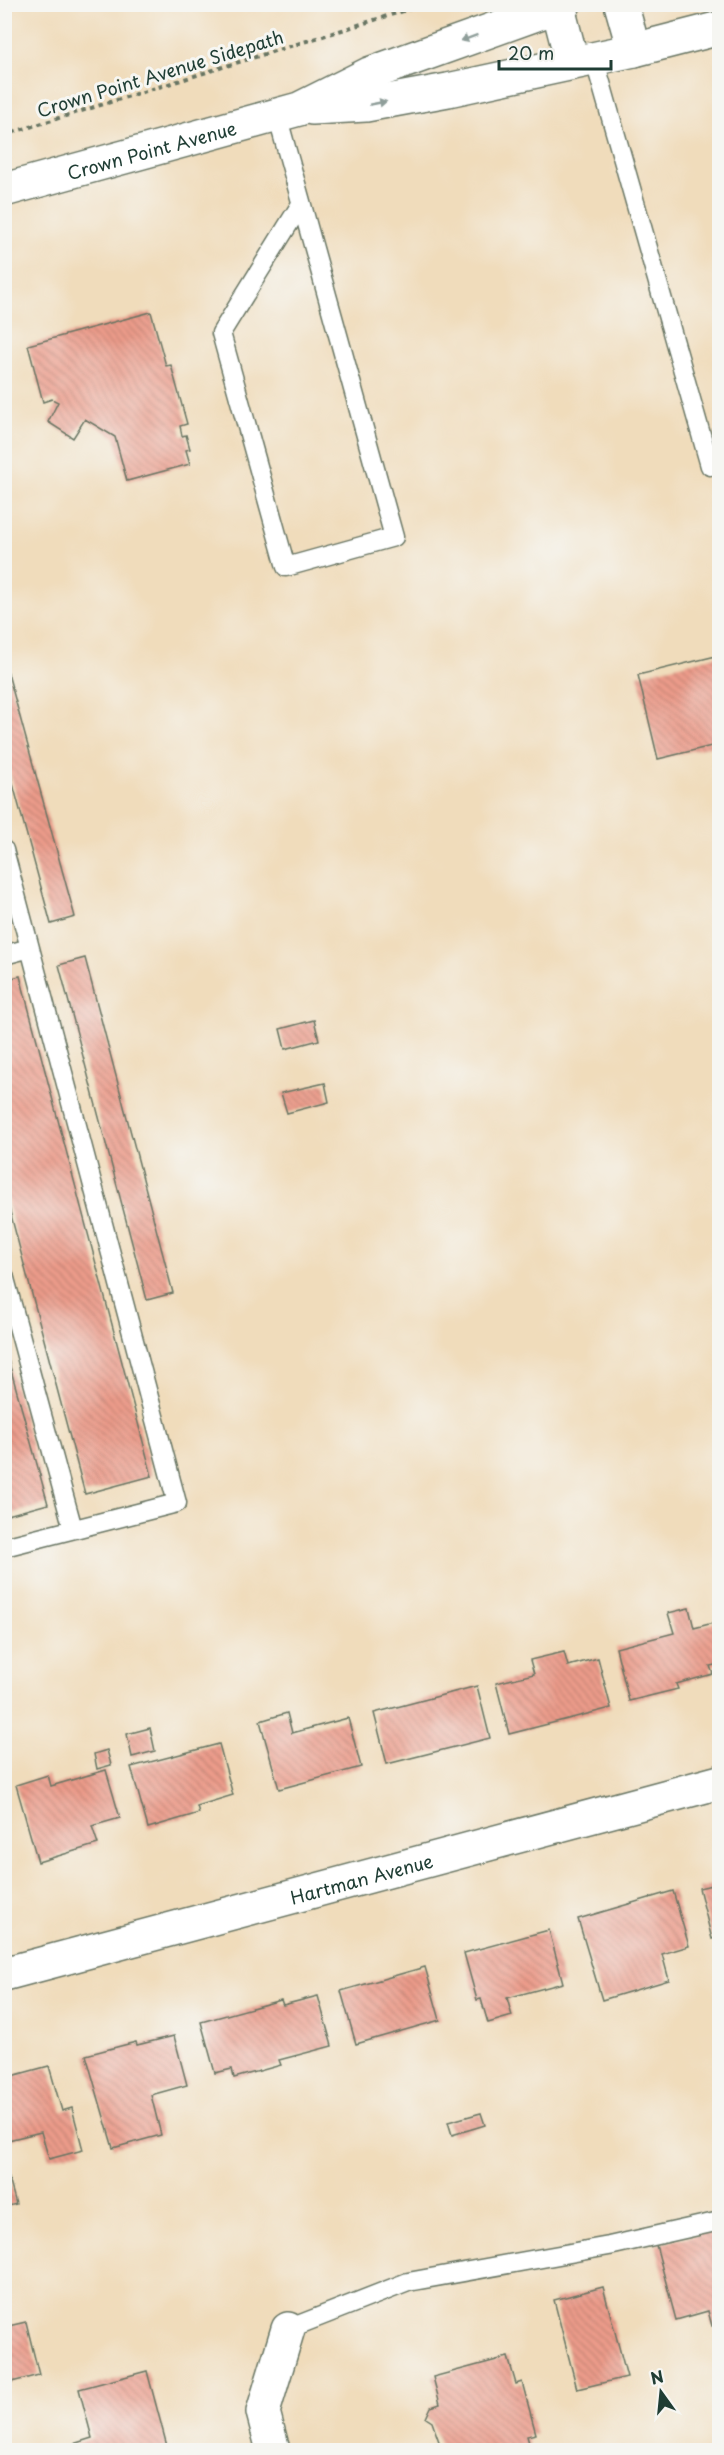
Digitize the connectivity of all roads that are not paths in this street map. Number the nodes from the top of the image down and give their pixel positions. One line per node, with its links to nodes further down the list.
1 (621, 4): 4 (main road)
2 (559, 5): 5 (main road); 6 (main road, Crown Point Avenue, one-way to 6)
3 (720, 28): 4 (main road, Crown Point Avenue)
4 (634, 50): 5 (main road, Crown Point Avenue)
5 (583, 60): 6 (main road, Crown Point Avenue, one-way to 5); 9 (lane)
6 (288, 112): 7 (main road, Crown Point Avenue); 8 (lane)
7 (4, 190)
8 (301, 204): 8 (lane)
9 (710, 466)
10 (4, 850): 11 (lane)
11 (30, 948): 12 (lane); 14 (lane)
12 (4, 955)
13 (4, 1275): 14 (lane)
14 (72, 1529): 15 (lane)
15 (4, 1547)
16 (720, 1782): 17 (main road, Hartman Avenue)
17 (4, 1974)
18 (720, 2221): 19 (lane)
19 (288, 2330): 20 (main road)
20 (273, 2451)

